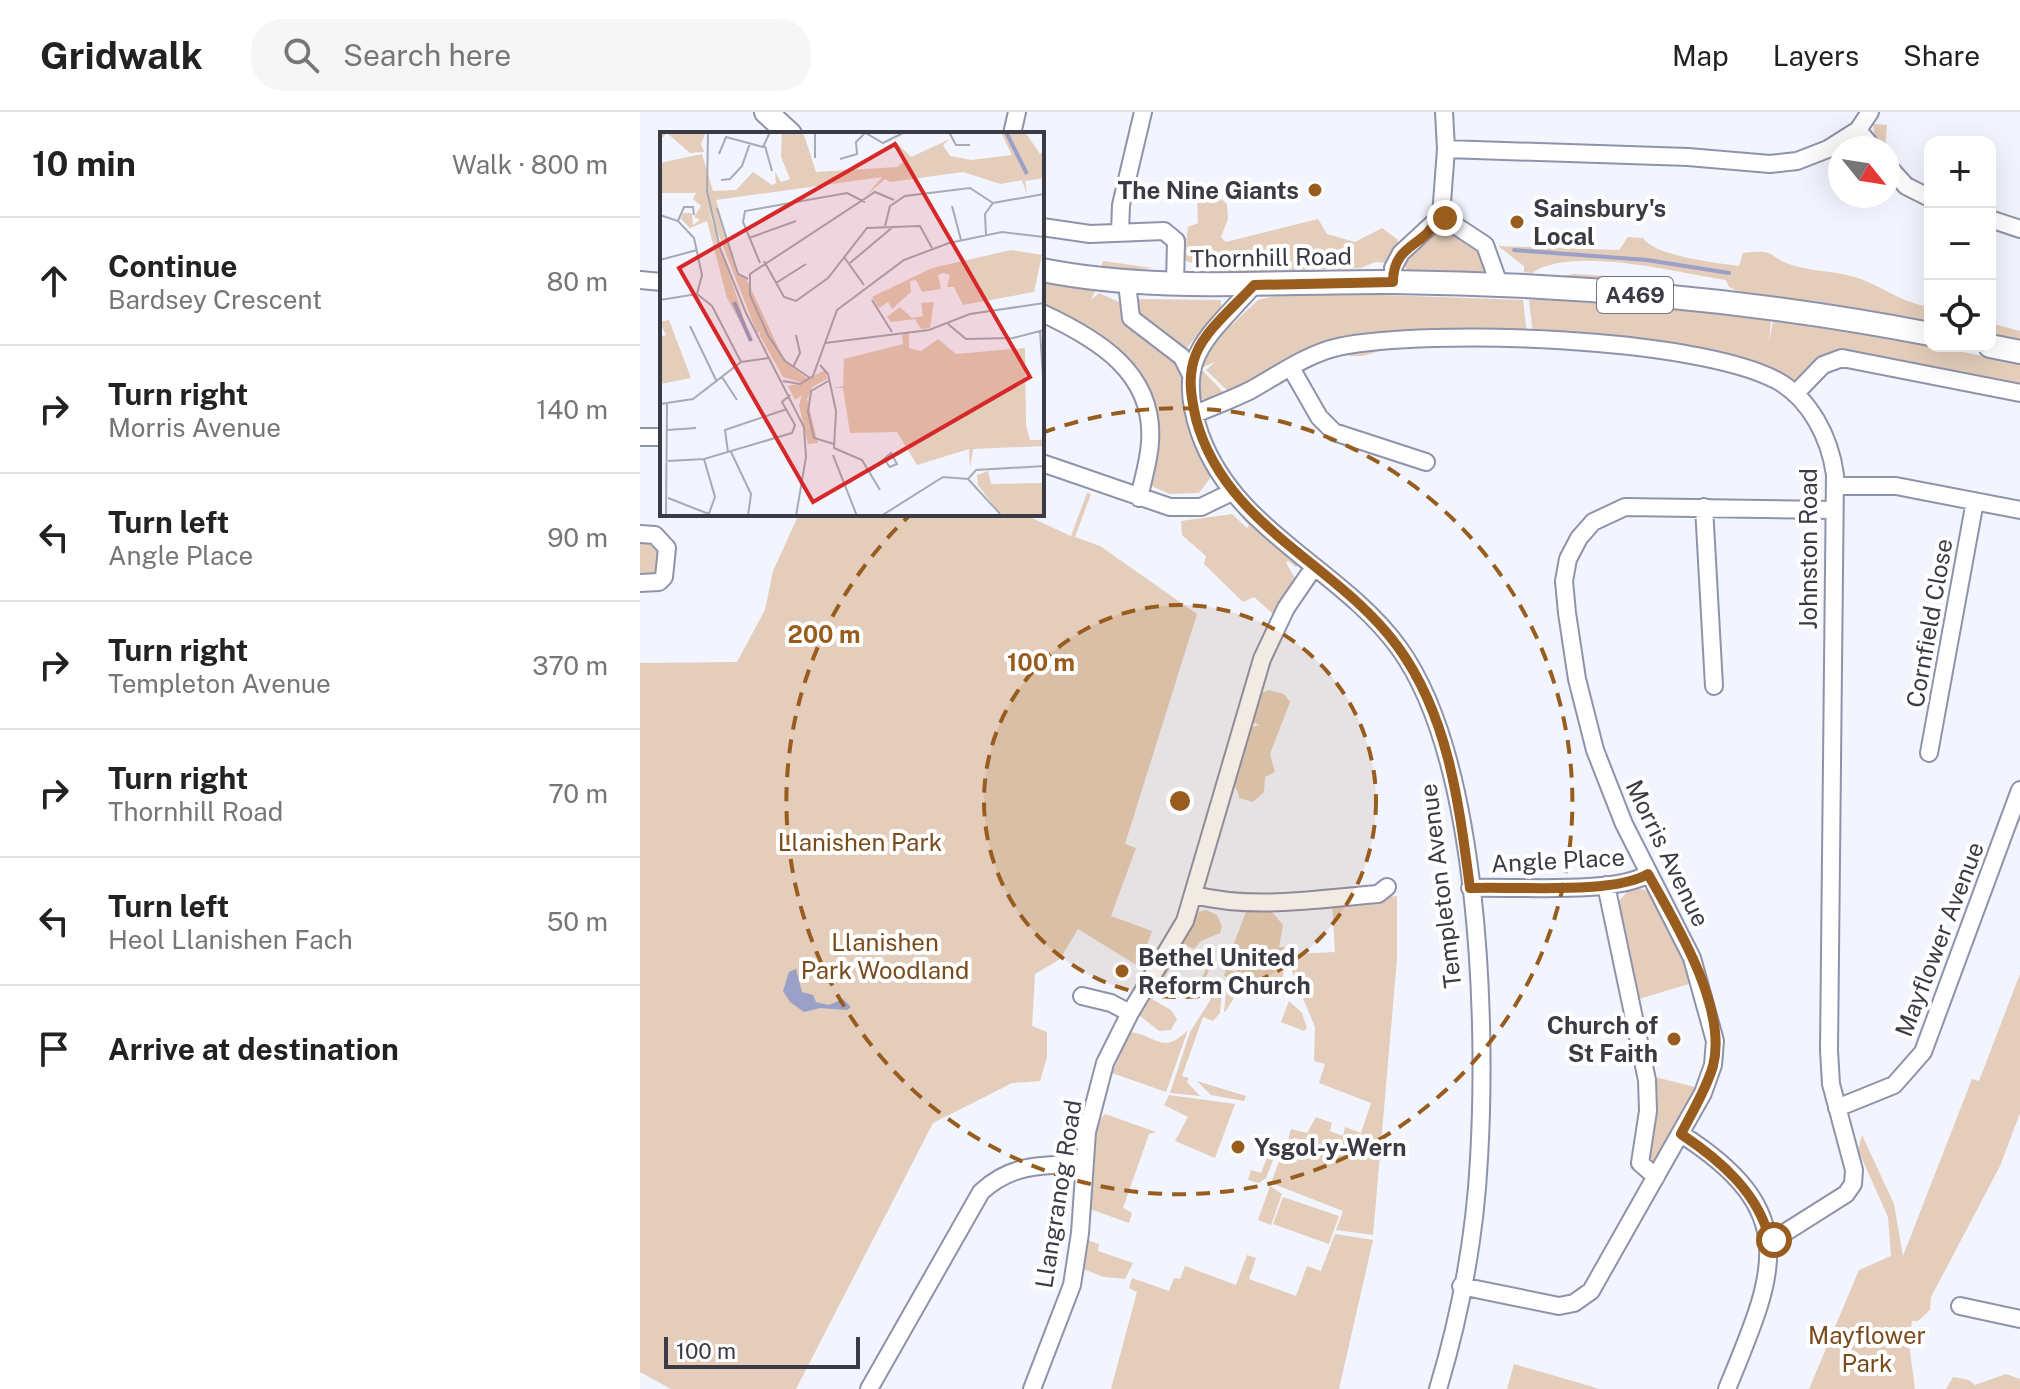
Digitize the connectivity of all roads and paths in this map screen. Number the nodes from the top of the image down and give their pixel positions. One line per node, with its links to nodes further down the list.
1 (766, 112): 7 (main road)
2 (1017, 112): 8 (street)
3 (1143, 112): 17 (street)
4 (1444, 112): 10 (street)
5 (1870, 112): 6 (street)
6 (1858, 130): 9 (street); 10 (street)
7 (788, 132)
8 (1012, 132)
9 (1863, 136)
10 (1446, 149): 13 (street)
11 (1900, 179): 12 (street)
12 (1924, 195)
13 (1441, 216): 21 (street); 24 (street)
14 (1996, 221): 16 (street)
15 (1044, 227): 17 (street)
16 (2020, 229)
17 (1120, 232): 23 (street)
18 (1044, 270): 22 (main road, Thornhill Road / A469)
19 (640, 280): 20 (street)
20 (660, 282)
21 (1393, 282): 24 (main road, Thornhill Road / A469); 25 (main road, Thornhill Road / A469)
22 (1127, 283): 23 (main road, Thornhill Road / A469); 31 (street)
23 (1175, 284): 25 (main road, Thornhill Road / A469)
24 (1499, 284): 27 (main road, Thornhill Road / A469)
25 (1254, 285): 31 (street)
26 (1044, 314): 39 (street)
27 (1924, 333)
28 (1996, 347): 29 (main road)
29 (2020, 352)
30 (1291, 368): 33 (street, Johnston Road); 34 (street, Johnston Road); 35 (street)
31 (1190, 373): 34 (street, Templeton Avenue)
32 (2020, 393): 33 (street)
33 (1795, 394): 37 (street, Johnston Road)
34 (1195, 414): 38 (street, Templeton Avenue)
35 (1426, 462)
36 (1044, 464): 39 (street)
37 (1835, 486): 40 (street); 42 (street, Johnston Road)
38 (1232, 492): 39 (street); 45 (street, Templeton Avenue)
39 (1139, 498)
40 (1975, 501): 43 (street); 48 (street, Cornfield Close)
41 (1704, 507): 42 (street, Morris Avenue); 47 (street); 50 (street, Morris Avenue)
42 (1834, 510): 57 (street, Johnston Road)
43 (2020, 510)
44 (640, 534): 46 (street)
45 (1314, 567): 53 (street, Templeton Avenue); 54 (street, Llangranog Road)
46 (640, 583)
47 (1714, 686)
48 (1929, 753)
49 (2020, 790): 57 (street, Mayflower Avenue)
50 (1648, 874): 51 (street, Angle Place); 58 (street, Morris Avenue)
51 (1606, 885): 53 (street, Angle Place); 60 (street)
52 (1387, 887): 54 (street)
53 (1470, 888): 62 (street, Templeton Avenue)
54 (1194, 895): 56 (street, Llangranog Road)
55 (1082, 996): 56 (street)
56 (1130, 1013): 59 (street, Llangranog Road)
57 (1837, 1108): 61 (street, Johnston Road)
58 (1681, 1134): 60 (street, Morris Avenue); 61 (street)
59 (1084, 1164): 65 (street); 66 (street, Llangranog Road)
60 (1656, 1177): 62 (street, Morris Avenue)
61 (1770, 1242): 68 (street)
62 (1461, 1286): 67 (street, Templeton Avenue)
63 (1960, 1306): 64 (street)
64 (2020, 1319)
65 (869, 1389)
66 (1032, 1389)
67 (1438, 1389)
68 (1727, 1389)

